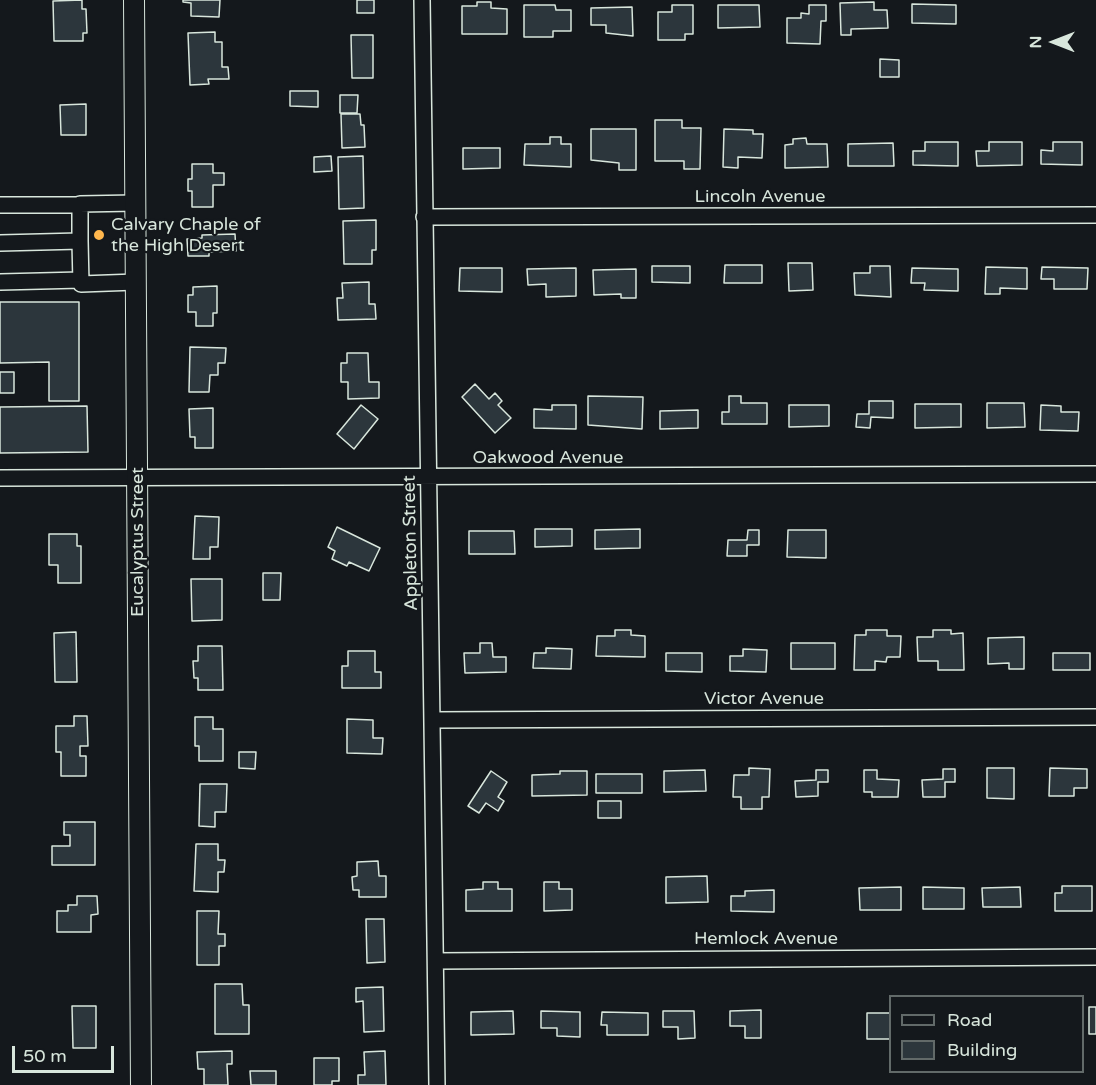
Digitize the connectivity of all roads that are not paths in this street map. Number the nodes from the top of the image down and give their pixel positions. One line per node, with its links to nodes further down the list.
1 (134, 0): 3 (main road, Eucalyptus Street)
2 (422, 0): 7 (street, Appleton Street)
3 (135, 203): 5 (street); 12 (main road, Eucalyptus Street)
4 (0, 205): 5 (street)
5 (80, 205): 8 (street)
6 (1096, 216): 7 (street, Lincoln Avenue)
7 (424, 217): 16 (street, Appleton Street)
8 (80, 241): 9 (street); 10 (street)
9 (0, 243)
10 (81, 280): 11 (street); 12 (street)
11 (0, 282)
12 (136, 282): 14 (main road, Eucalyptus Street)
13 (1096, 474): 16 (street, Oakwood Avenue)
14 (137, 477): 15 (street, Oakwood Avenue); 16 (street, Oakwood Avenue); 21 (main road, Eucalyptus Street)
15 (0, 478)
16 (429, 478): 18 (street, Appleton Street)
17 (1096, 717): 18 (street, Victor Avenue)
18 (433, 720): 20 (street, Appleton Street)
19 (1096, 957): 20 (street, Hemlock Avenue)
20 (436, 961): 22 (street, Appleton Street)
21 (141, 1085)
22 (436, 1085)

